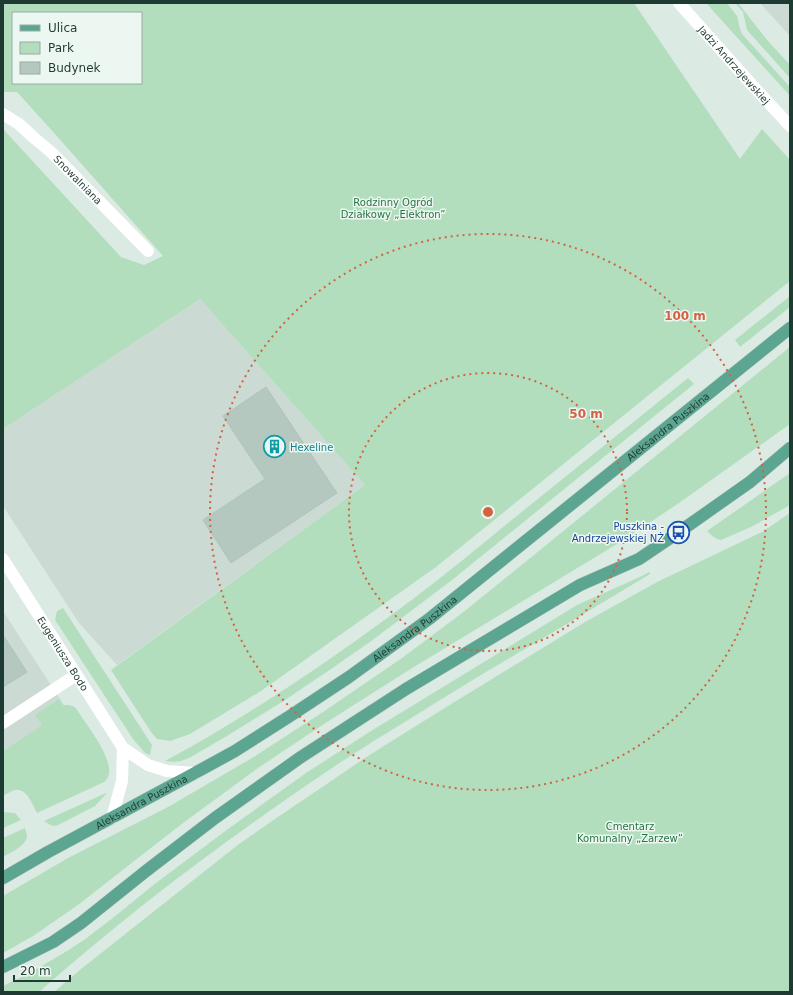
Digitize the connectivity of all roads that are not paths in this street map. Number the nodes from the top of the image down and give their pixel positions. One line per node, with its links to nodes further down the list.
1 (679, 3): 3 (street, Jadzi Andrzejewskiej)
2 (3, 114): 4 (street, Snowalniana)
3 (790, 126)
4 (148, 251)
5 (790, 328): 11 (main road, Aleksandra Puszkina)
6 (790, 448): 14 (main road)
7 (3, 559): 8 (street, Eugeniusza Bodo)
8 (76, 675): 9 (street); 10 (street, Eugeniusza Bodo)
9 (3, 723)
10 (123, 748): 11 (street, Eugeniusza Bodo); 12 (street)
11 (195, 773): 12 (main road, Aleksandra Puszkina)
12 (112, 818): 13 (main road, Aleksandra Puszkina)
13 (3, 878)
14 (3, 968)

